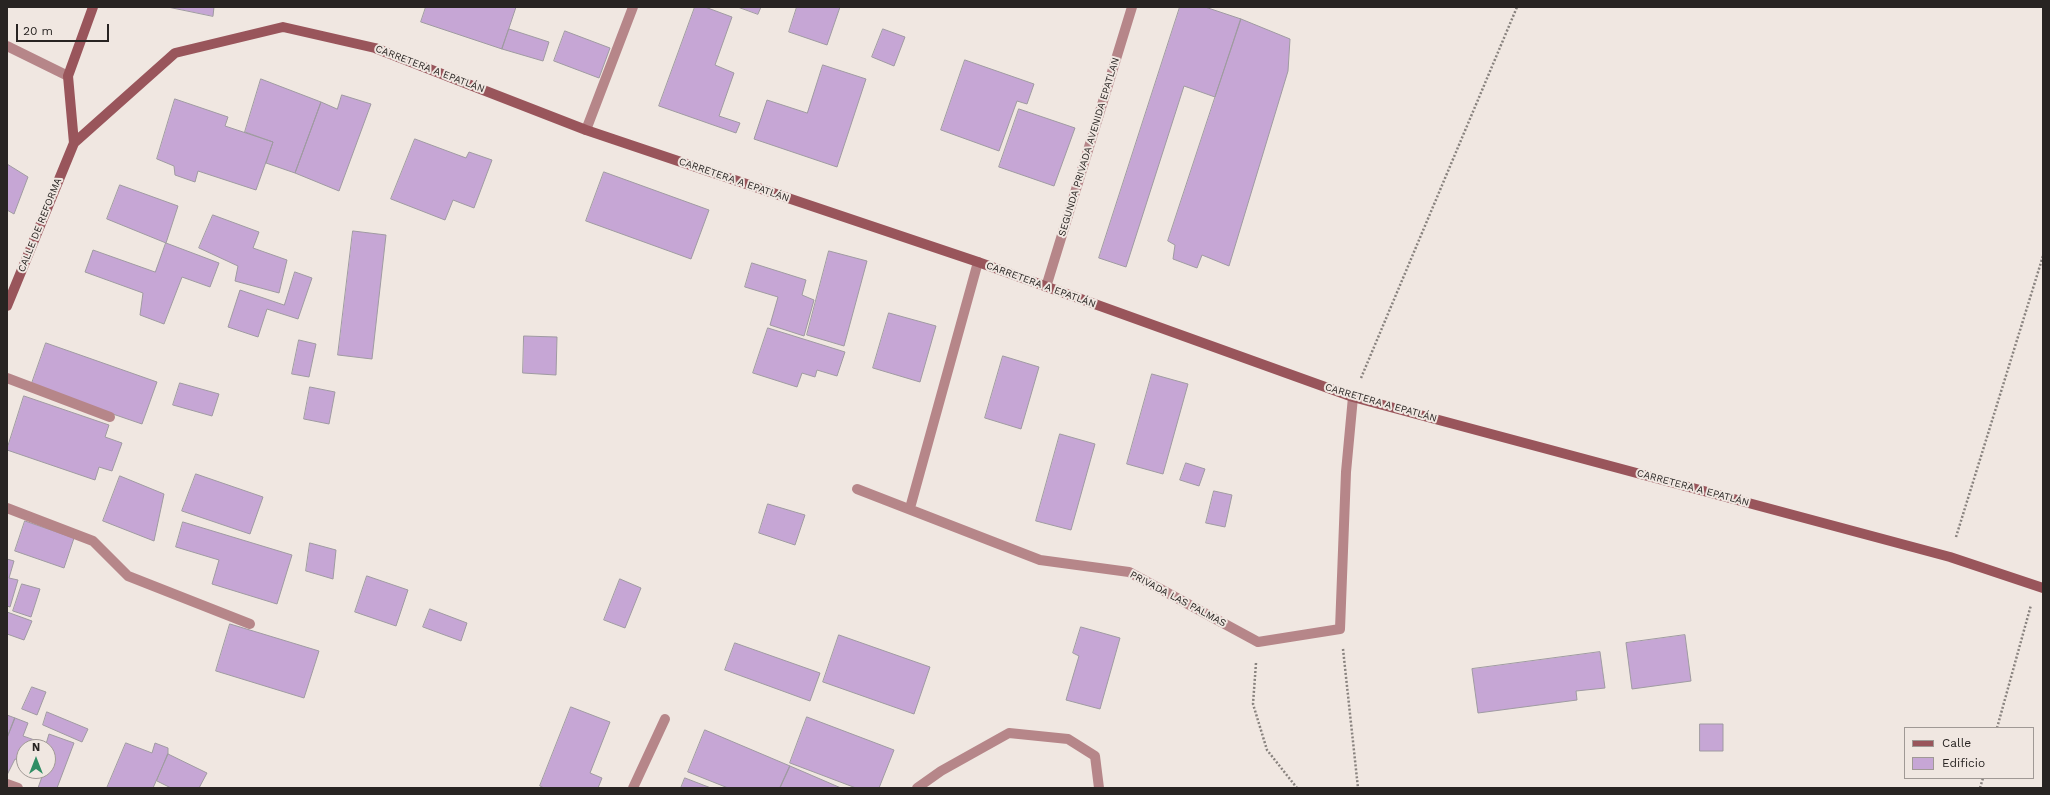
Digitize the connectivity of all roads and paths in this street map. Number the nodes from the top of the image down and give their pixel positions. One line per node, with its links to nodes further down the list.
1 (93, 7): 6 (main road)
2 (633, 7): 7 (street)
3 (1132, 7): 11 (street, SEGUNDA PRIVADA AVENIDA EPATLAN)
4 (1517, 7): 14 (path)
5 (7, 46): 6 (street)
6 (68, 76): 8 (main road)
7 (586, 130): 8 (main road, CARRETERA A EPATLÁN); 10 (main road, CARRETERA A EPATLÁN)
8 (74, 143): 12 (main road, CALLE DE REFORMA)
9 (2043, 256): 19 (path)
10 (978, 262): 11 (main road, CARRETERA A EPATLÁN); 18 (street)
11 (1046, 287): 14 (main road, CARRETERA A EPATLÁN)
12 (7, 306)
13 (7, 378): 15 (street)
14 (1353, 397): 19 (main road, CARRETERA A EPATLÁN); 22 (street)
15 (110, 417)
16 (857, 489): 18 (street, PRIVADA LAS PALMAS)
17 (7, 508): 21 (street)
18 (910, 508): 23 (street, PRIVADA LAS PALMAS)
19 (1950, 557): 20 (main road, CARRETERA A EPATLÁN)
20 (2040, 587): 25 (path)
21 (250, 624)
22 (1340, 629): 23 (street); 32 (path)
23 (1258, 642): 31 (path)
24 (665, 719): 28 (street)
25 (1997, 727)
26 (7, 784): 27 (street)
27 (18, 788)
28 (633, 788)
29 (917, 788): 30 (street)
30 (1099, 788)
31 (1297, 788)
32 (1358, 788)

